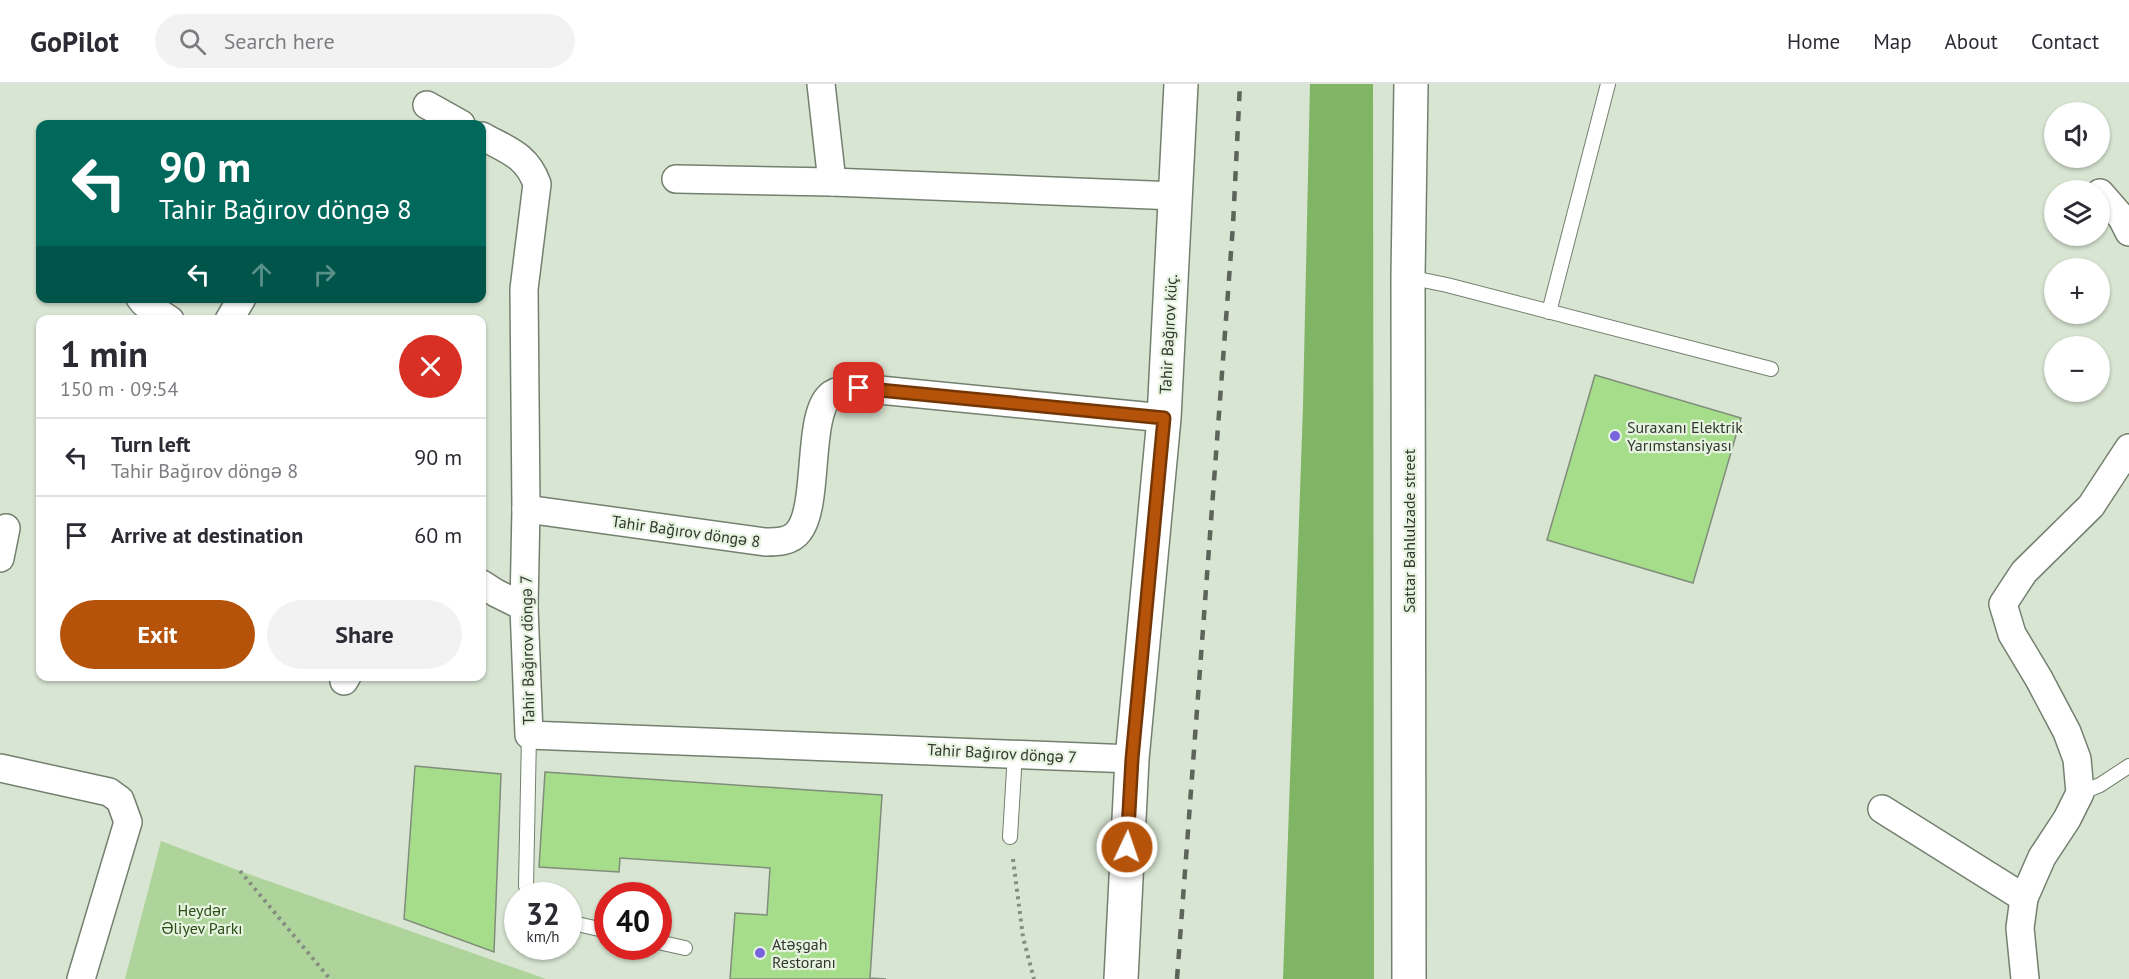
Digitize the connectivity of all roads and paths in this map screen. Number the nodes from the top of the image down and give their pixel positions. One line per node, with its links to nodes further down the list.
1 (821, 84): 9 (street)
2 (1181, 84): 10 (street, Tahir Bağırov küç.)
3 (1411, 84): 13 (street, Sattar Bahlulzade street)
4 (1608, 84): 15 (lane)
5 (427, 105): 6 (street)
6 (454, 120)
7 (486, 138): 20 (street, Tahir Bağırov döngə 7)
8 (676, 179): 9 (street)
9 (832, 182): 10 (street)
10 (1176, 196): 18 (street, Tahir Bağırov küç.)
11 (2110, 204): 12 (street)
12 (2129, 232)
13 (1408, 278): 15 (lane); 42 (street, Sattar Bahlulzade street)
14 (144, 303): 16 (street)
15 (1549, 312): 17 (lane)
16 (162, 315)
17 (1771, 369)
18 (1164, 418): 20 (street, Tahir Bağırov döngə 8); 27 (street, Tahir Bağırov küç.)
19 (2129, 448): 30 (street)
20 (526, 509): 24 (street, Tahir Bağırov döngə 7)
21 (6, 528): 22 (street)
22 (0, 558)
23 (486, 587): 24 (street)
24 (524, 607): 25 (street, Tahir Bağırov döngə 7)
25 (529, 735): 26 (street, Tahir Bağırov döngə 7); 34 (lane)
26 (1015, 753): 27 (street, Tahir Bağırov döngə 7); 32 (lane)
27 (1132, 759): 41 (street, Tahir Bağırov küç.)
28 (2129, 766): 30 (lane)
29 (0, 768): 38 (street)
30 (2080, 793): 35 (street)
31 (1882, 809): 35 (street)
32 (1010, 837): 40 (path)
33 (240, 871): 39 (path)
34 (526, 882)
35 (2024, 898): 43 (street)
36 (672, 945): 37 (lane)
37 (685, 948)
38 (81, 979)
39 (330, 979)
40 (1034, 979)
41 (1121, 979)
42 (1409, 979)
43 (2025, 979)

